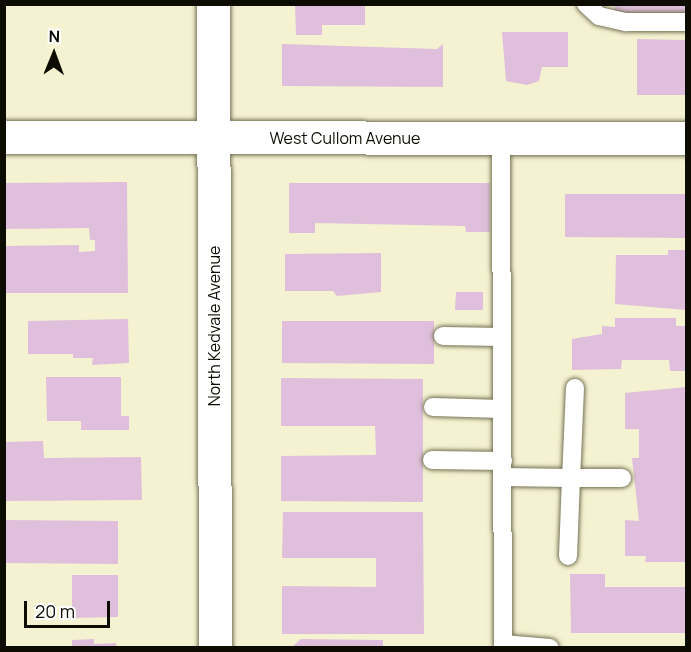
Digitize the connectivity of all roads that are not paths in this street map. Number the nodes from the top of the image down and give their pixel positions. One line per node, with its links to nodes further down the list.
1 (213, 4): 5 (street, North Kedvale Avenue)
2 (586, 4): 3 (lane)
3 (687, 22)
4 (4, 137): 5 (street, West Cullom Avenue)
5 (213, 137): 6 (street, West Cullom Avenue); 19 (street, North Kedvale Avenue)
6 (501, 138): 7 (street, West Cullom Avenue); 9 (lane)
7 (687, 138)
8 (442, 336): 9 (lane)
9 (502, 338): 12 (lane)
10 (575, 388): 15 (lane)
11 (433, 407): 12 (lane)
12 (502, 409): 14 (lane)
13 (432, 460): 14 (lane)
14 (503, 469): 15 (lane); 18 (lane)
15 (572, 478): 16 (lane); 17 (lane)
16 (622, 478)
17 (568, 556)
18 (503, 646): 20 (lane)
19 (215, 648)
20 (550, 648)

